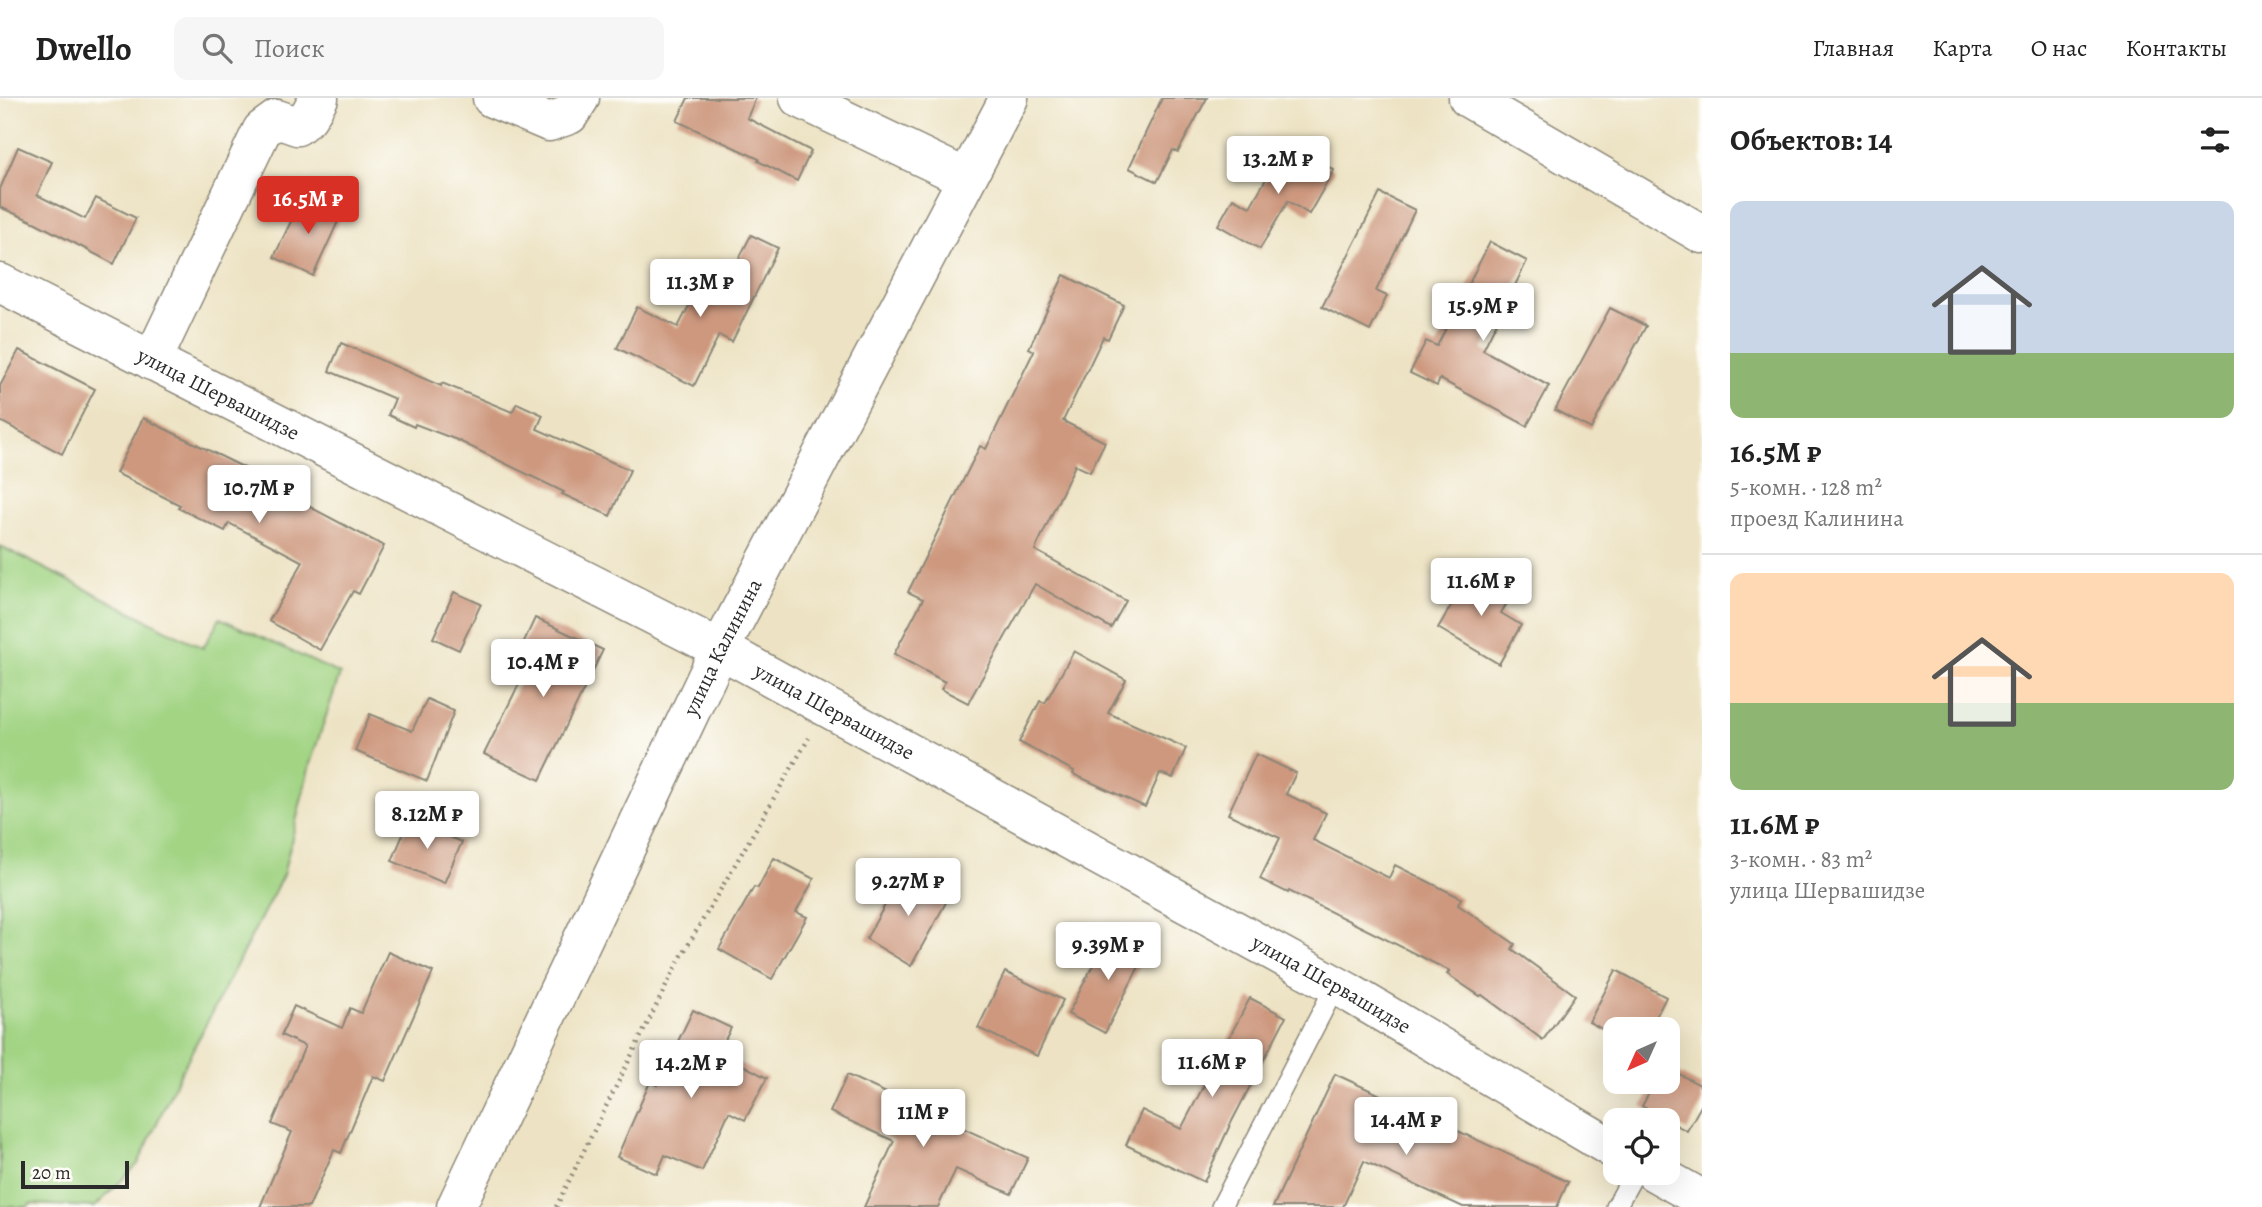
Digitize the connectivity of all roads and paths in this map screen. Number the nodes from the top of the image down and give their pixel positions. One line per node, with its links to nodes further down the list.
1 (319, 98): 10 (street)
2 (492, 98): 3 (street)
3 (580, 98)
4 (799, 98): 7 (street)
5 (1009, 98): 7 (street, улица Калинина)
6 (1468, 98): 8 (street)
7 (967, 178): 11 (street, улица Калинина)
8 (1702, 234)
9 (0, 283): 10 (street, улица Шервашидзе)
10 (152, 360): 11 (street, улица Шервашидзе)
11 (720, 649): 12 (street, улица Шервашидзе); 18 (street, улица Калинина)
12 (827, 707): 13 (street, улица Шервашидзе); 19 (path)
13 (1336, 985): 14 (street, улица Шервашидзе); 20 (lane)
14 (1603, 1143)
15 (1628, 1185): 21 (lane)
16 (1677, 1185): 17 (street)
17 (1702, 1199)
18 (456, 1207)
19 (556, 1207)
20 (1221, 1207)
21 (1616, 1207)

